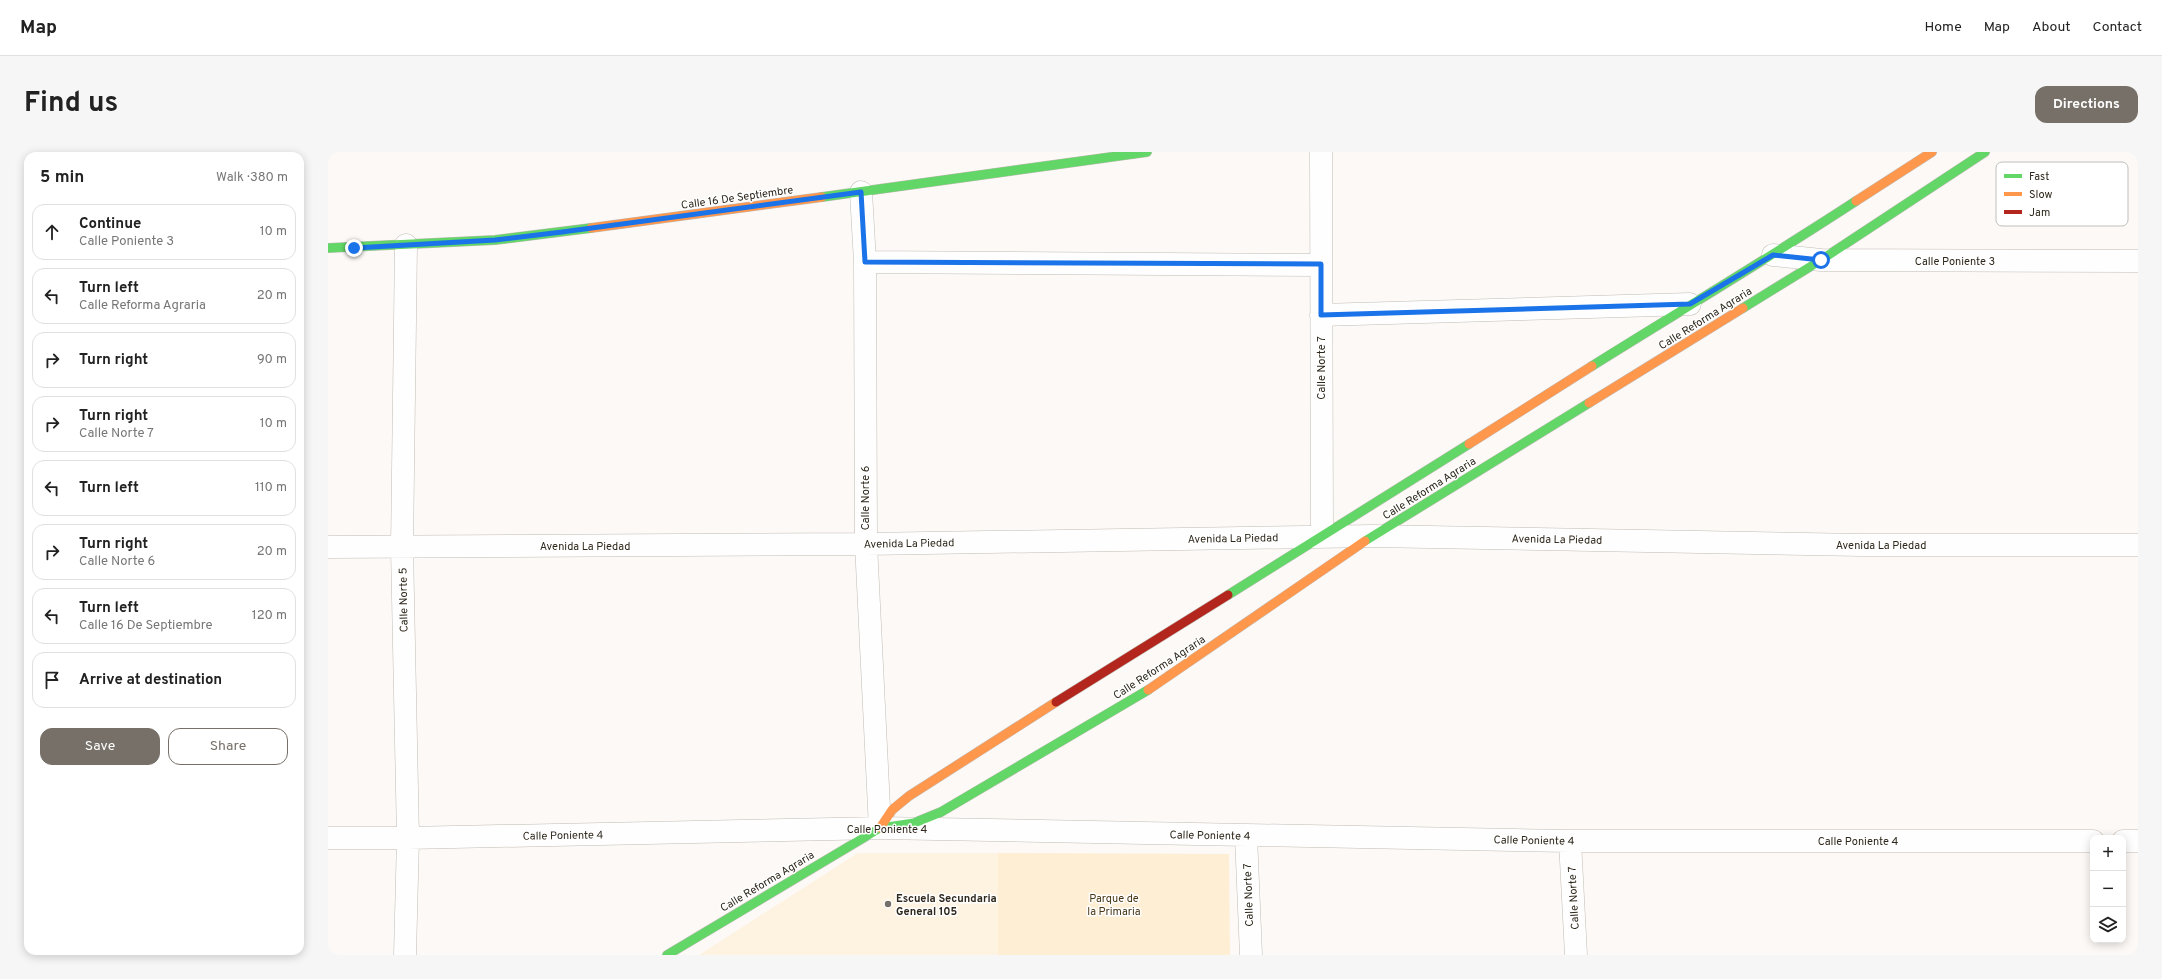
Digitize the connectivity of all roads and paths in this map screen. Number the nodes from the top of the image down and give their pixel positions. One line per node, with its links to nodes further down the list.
1 (1147, 152): 5 (main road, Calle 16 De Septiembre)
2 (1321, 152): 12 (street, Calle Norte 7)
3 (1932, 152): 8 (main road, Calle Reforma Agraria)
4 (1985, 152): 9 (main road, Calle Reforma Agraria)
5 (861, 192): 6 (main road, Calle 16 De Septiembre); 11 (street, Calle Norte 6)
6 (406, 245): 7 (main road, Calle 16 De Septiembre); 20 (street, Calle Norte 5)
7 (328, 248)
8 (1773, 255): 9 (street, Calle Poniente 3); 13 (main road, Calle Reforma Agraria)
9 (1821, 260): 10 (street, Calle Poniente 3); 15 (main road, Calle Reforma Agraria)
10 (2138, 261)
11 (865, 262): 12 (street); 17 (street, Calle Norte 6)
12 (1321, 264): 14 (street, Calle Norte 7)
13 (1690, 304): 14 (street); 16 (main road, Calle Reforma Agraria)
14 (1321, 315): 16 (street, Calle Norte 7)
15 (1373, 536): 16 (street, Avenida La Piedad); 18 (street, Avenida La Piedad); 21 (main road, Calle Reforma Agraria)
16 (1322, 537): 17 (street, Avenida La Piedad); 21 (main road, Calle Reforma Agraria)
17 (866, 544): 20 (street, Avenida La Piedad); 21 (street, Calle Norte 6)
18 (2138, 545)
19 (328, 547): 20 (street, Avenida La Piedad)
20 (402, 548): 24 (street, Calle Norte 5)
21 (880, 828): 22 (street, Calle Poniente 4); 24 (street, Calle Poniente 4); 30 (main road, Calle Reforma Agraria)
22 (1246, 836): 25 (street, Calle Poniente 4); 31 (street, Calle Norte 7)
23 (328, 838): 24 (street, Calle Poniente 4)
24 (408, 838): 29 (street, Calle Norte 5)
25 (1570, 841): 26 (street, Calle Poniente 4); 32 (street, Calle Norte 7)
26 (2090, 841)
27 (2126, 841): 28 (street)
28 (2138, 841)
29 (405, 955)
30 (667, 955)
31 (1250, 955)
32 (1576, 955)

